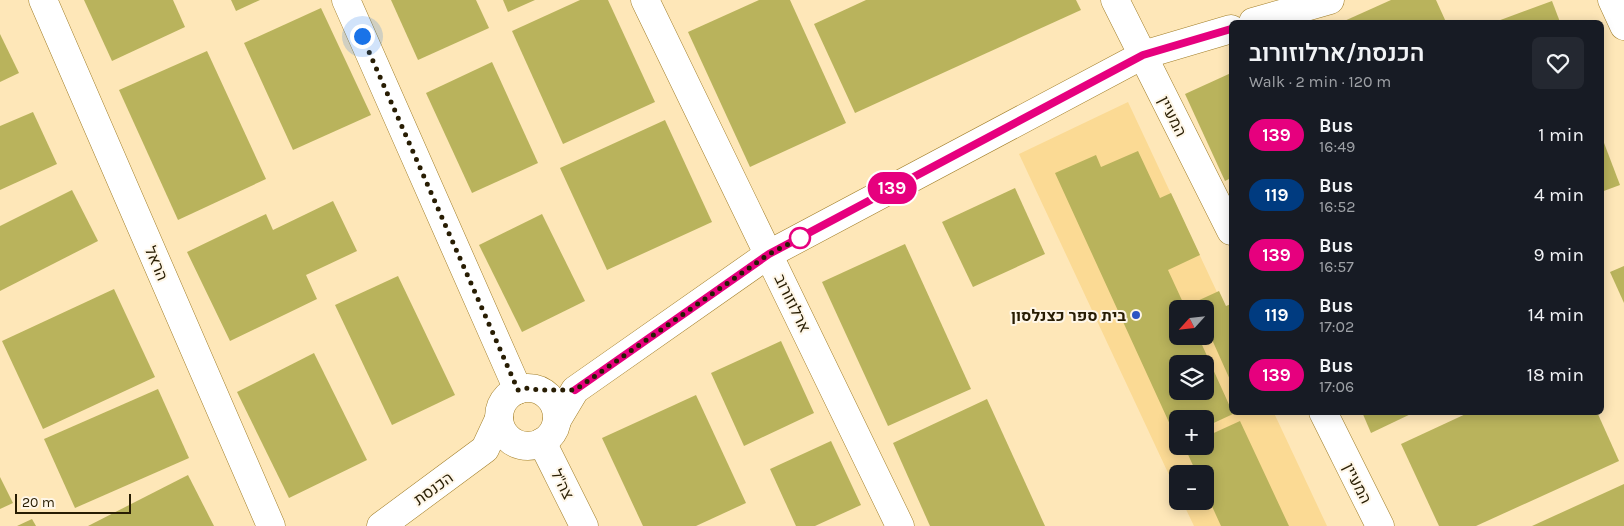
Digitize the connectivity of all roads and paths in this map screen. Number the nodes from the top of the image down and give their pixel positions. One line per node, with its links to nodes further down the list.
1 (43, 0): 20 (street, הראל)
2 (346, 0): 13 (street)
3 (645, 0): 12 (street, ארלוזורוב)
4 (1115, 0): 10 (street, המעיין)
5 (1330, 0): 7 (street)
6 (1612, 0): 8 (street)
7 (1260, 20)
8 (1624, 26)
9 (1229, 30): 10 (street)
10 (1143, 55): 11 (street, המעיין); 12 (street)
11 (1229, 227)
12 (769, 254): 14 (street); 23 (street, ארלוזורוב)
13 (529, 390): 14 (street); 16 (street); 17 (street)
14 (575, 390): 17 (street)
15 (1324, 415): 24 (street, המעיין)
16 (499, 419): 18 (street); 19 (street)
17 (556, 420): 18 (street)
18 (532, 444): 19 (street); 22 (street, צה"ל)
19 (485, 449): 21 (street, הכנסת)
20 (271, 526)
21 (381, 526)
22 (584, 526)
23 (900, 526)
24 (1380, 526)

